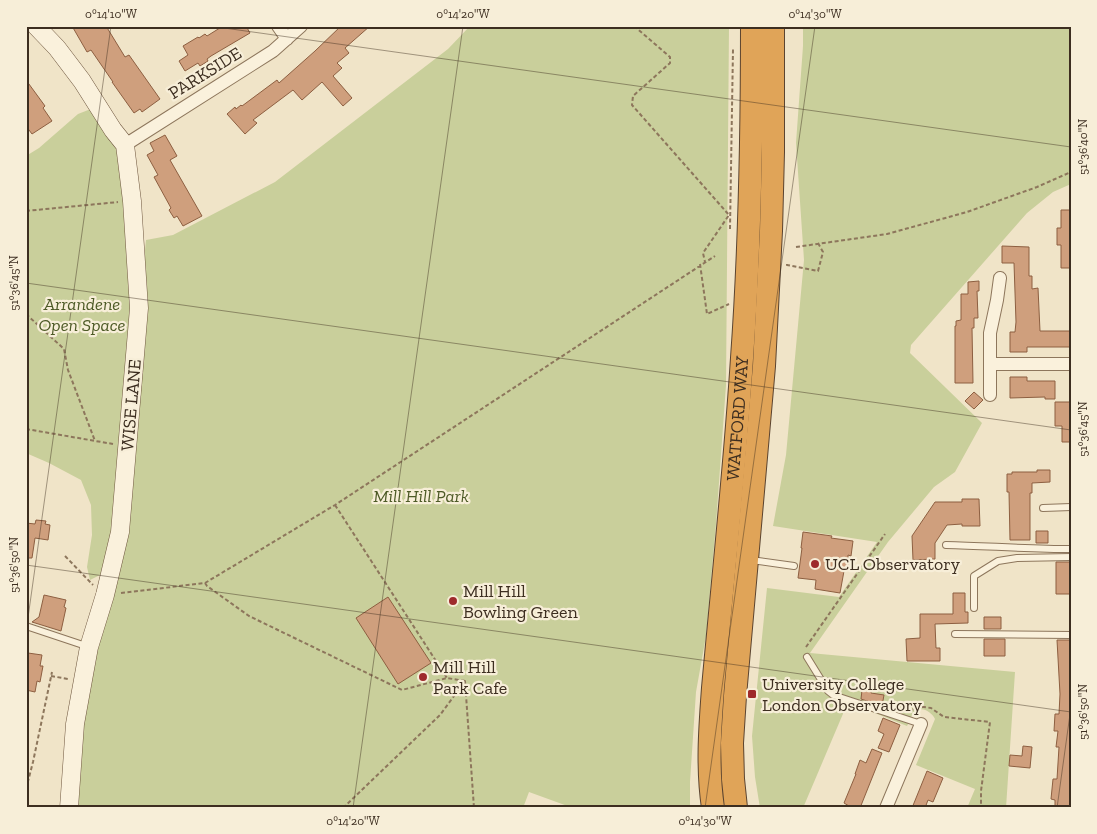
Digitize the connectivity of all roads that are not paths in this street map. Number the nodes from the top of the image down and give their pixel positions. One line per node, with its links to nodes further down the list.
1 (36, 26): 7 (street)
2 (278, 26): 6 (street)
3 (301, 26): 6 (street, PARKSIDE)
4 (752, 26): 27 (highway, WATFORD WAY)
5 (773, 26): 17 (highway, WATFORD WAY)
6 (287, 39): 7 (street, PARKSIDE)
7 (125, 145): 23 (street, WISE LANE)
8 (1000, 278): 9 (street)
9 (990, 364): 10 (street); 11 (street)
10 (1071, 364)
11 (990, 395)
12 (1071, 507): 13 (lane)
13 (1043, 508)
14 (946, 545): 15 (lane)
15 (1071, 549)
16 (1071, 557): 19 (lane)
17 (747, 560): 18 (lane); 28 (highway, WATFORD WAY)
18 (794, 566)
19 (974, 608)
20 (26, 626): 23 (lane)
21 (955, 634): 22 (lane)
22 (1071, 635)
23 (89, 647): 26 (street, WISE LANE)
24 (807, 657): 25 (lane)
25 (921, 724): 29 (street)
26 (68, 808)
27 (713, 808)
28 (736, 808)
29 (886, 808)

